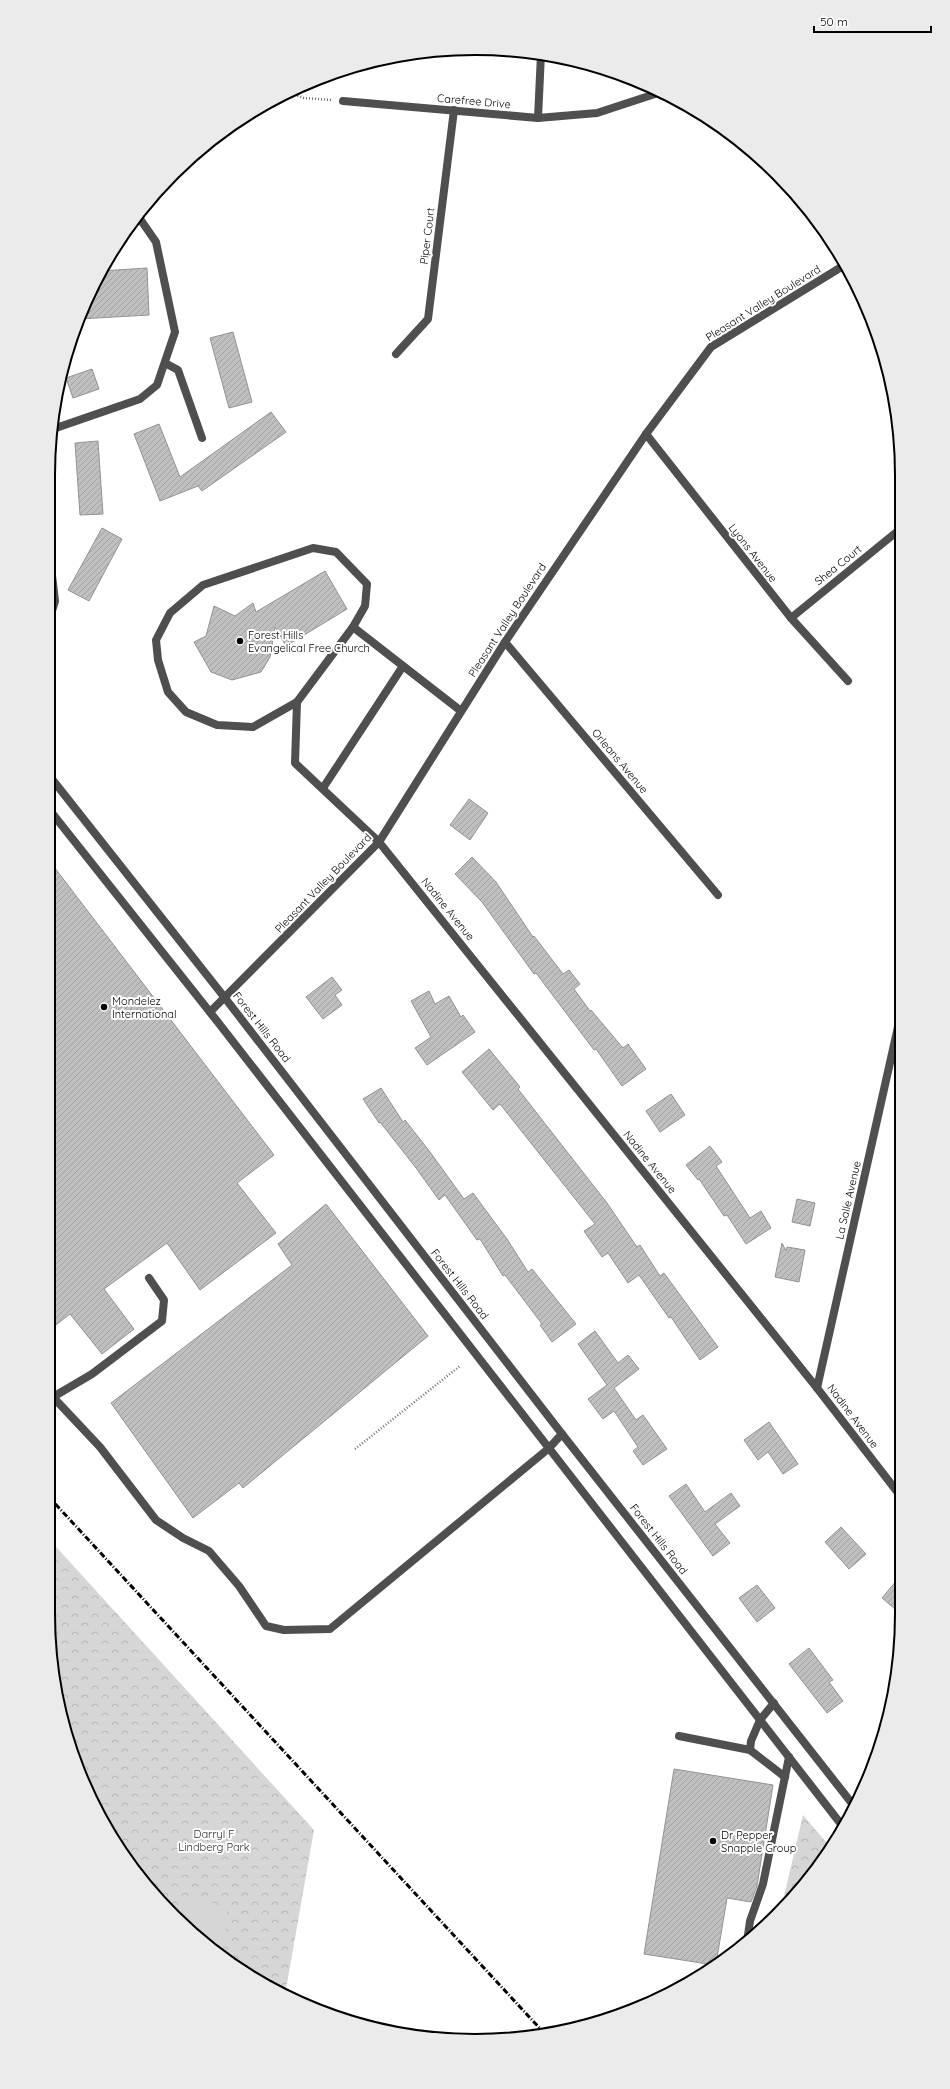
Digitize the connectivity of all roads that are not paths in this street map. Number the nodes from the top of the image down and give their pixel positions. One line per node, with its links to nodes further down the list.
1 (541, 61): 5 (street)
2 (653, 95): 5 (street, Carefree Drive)
3 (343, 101): 4 (street, Carefree Drive)
4 (454, 110): 5 (street, Carefree Drive); 8 (street, Piper Court)
5 (538, 118)
6 (141, 220): 9 (street)
7 (840, 268): 11 (street, Pleasant Valley Boulevard)
8 (396, 354)
9 (165, 363): 10 (street); 12 (street)
10 (58, 427)
11 (646, 434): 14 (street, Lyons Avenue); 16 (street, Pleasant Valley Boulevard)
12 (202, 438)
13 (895, 533): 14 (street, Shea Court)
14 (790, 618): 18 (street, Lyons Avenue)
15 (353, 628): 17 (street); 19 (street); 19 (street)
16 (505, 642): 20 (street, Pleasant Valley Boulevard); 25 (street, Orleans Avenue)
17 (403, 666): 20 (street); 22 (street)
18 (848, 681)
19 (297, 702): 22 (street, Nadine Avenue)
20 (461, 711): 24 (street, Pleasant Valley Boulevard)
21 (55, 783): 26 (street, Forest Hills Road)
22 (322, 788): 24 (street, Nadine Avenue)
23 (55, 817): 27 (street)
24 (379, 842): 26 (street, Pleasant Valley Boulevard); 30 (street, Nadine Avenue)
25 (718, 895)
26 (225, 998): 27 (street, Pleasant Valley Boulevard); 33 (street, Forest Hills Road)
27 (210, 1012): 34 (street)
28 (895, 1040): 30 (street, La Salle Avenue)
29 (149, 1278): 31 (street)
30 (817, 1388): 35 (street, Nadine Avenue)
31 (55, 1392)
32 (55, 1399): 34 (street)
33 (562, 1434): 34 (street); 36 (street, Forest Hills Road)
34 (548, 1449): 37 (street)
35 (895, 1489)
36 (774, 1704): 37 (street); 42 (street, Forest Hills Road)
37 (760, 1720): 39 (street); 40 (street)
38 (679, 1736): 39 (street)
39 (750, 1750): 41 (street)
40 (789, 1757): 41 (street); 43 (street)
41 (785, 1777): 44 (street)
42 (851, 1802)
43 (840, 1823)
44 (748, 1933)

